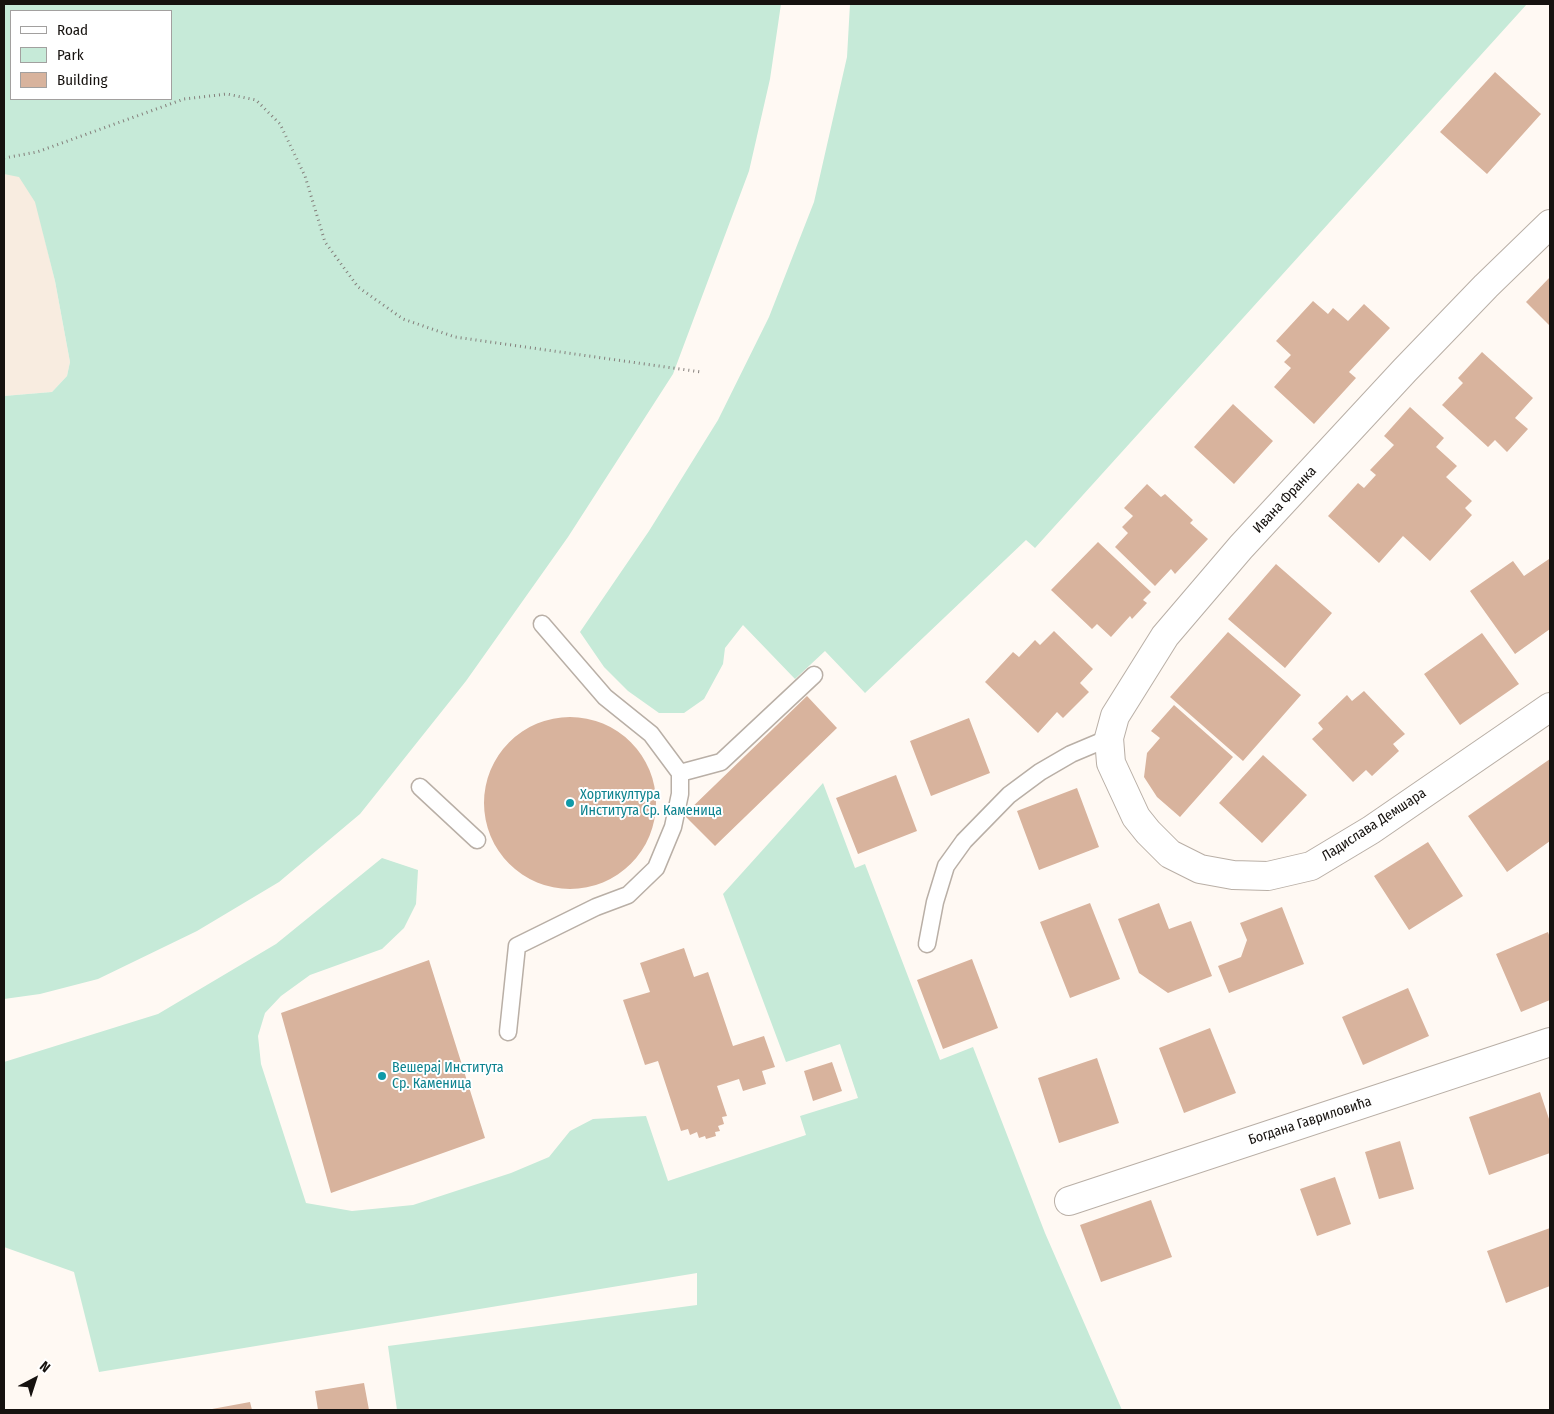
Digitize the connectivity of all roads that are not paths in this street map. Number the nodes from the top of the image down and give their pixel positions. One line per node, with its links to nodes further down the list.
1 (1550, 224): 5 (street, Ивана Франка)
2 (542, 624): 6 (lane)
3 (814, 675): 6 (lane)
4 (1550, 707): 8 (street, Ладислава Демшара)
5 (1109, 738): 8 (street, Ивана Франка); 10 (lane)
6 (680, 773): 11 (lane)
7 (420, 787): 9 (lane)
8 (1136, 817)
9 (477, 840)
10 (927, 944)
11 (508, 1032)
12 (1550, 1042): 13 (street, Богдана Гавриловића)
13 (1069, 1201)

